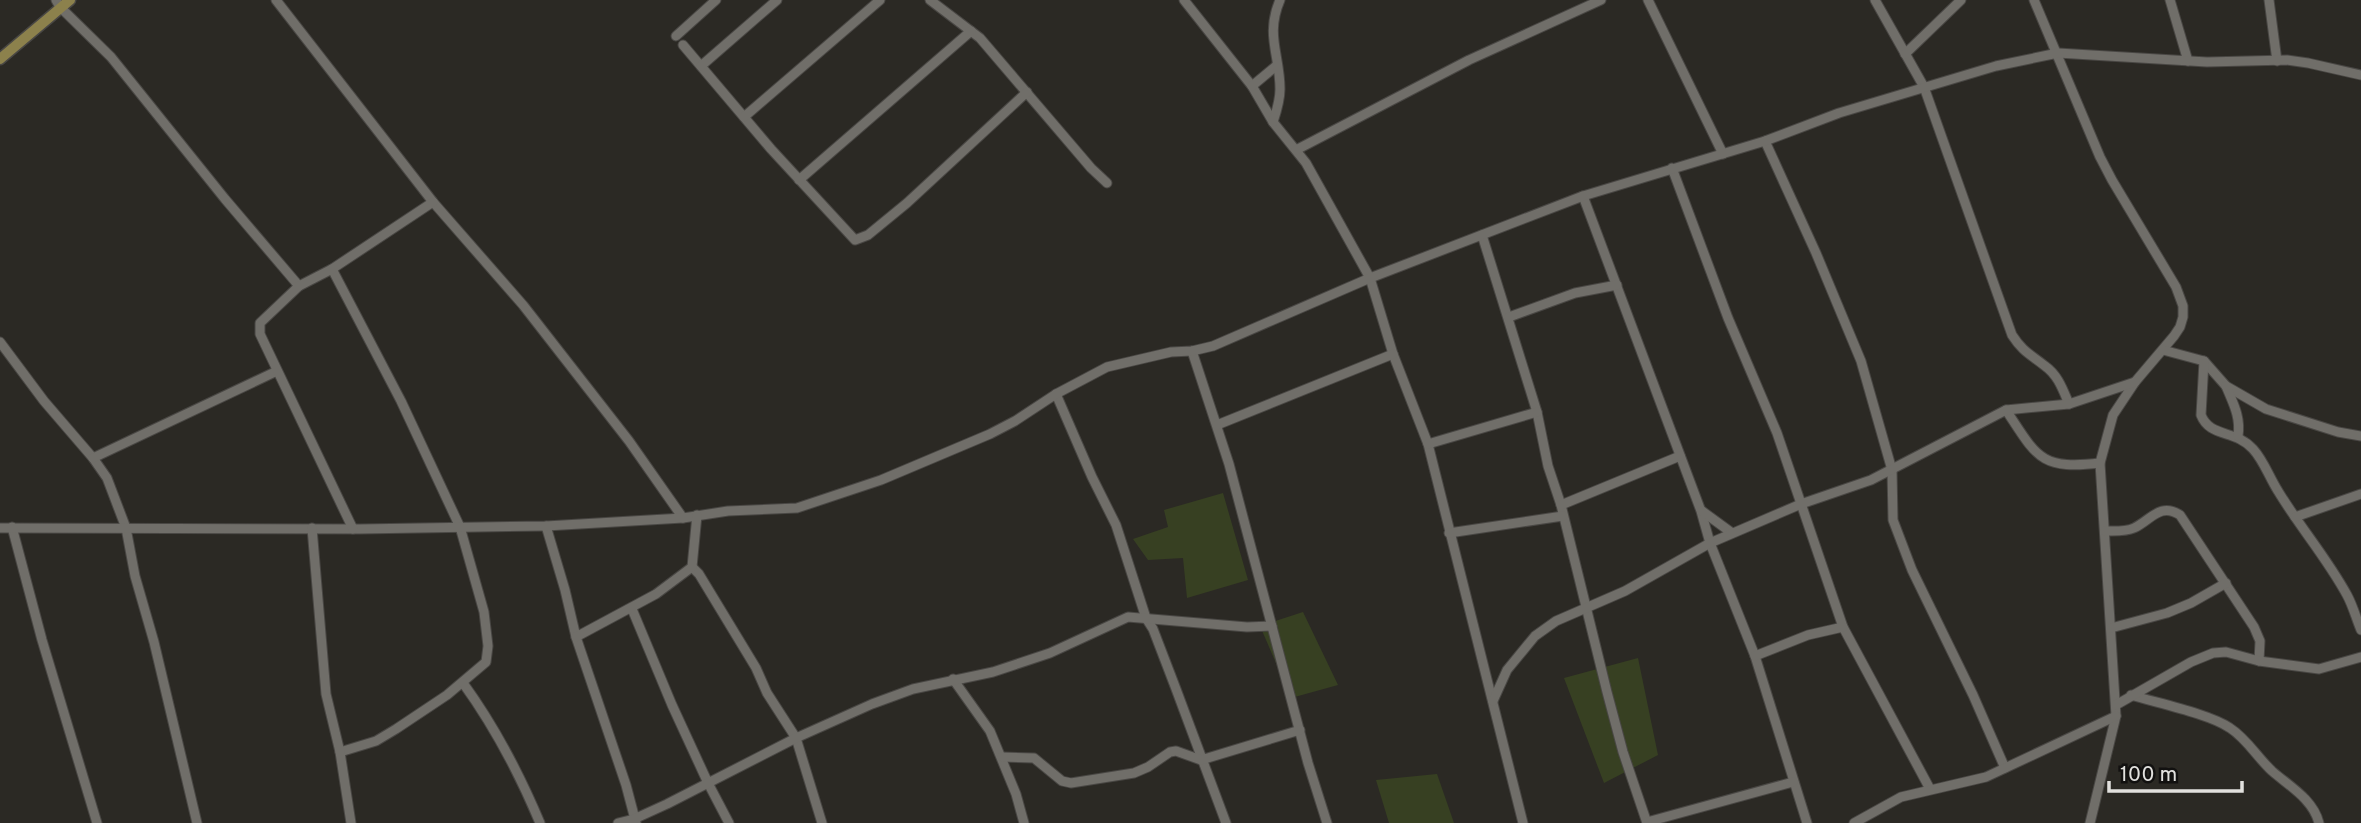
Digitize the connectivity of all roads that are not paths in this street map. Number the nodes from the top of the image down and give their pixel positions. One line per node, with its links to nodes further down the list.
1 (276, 0): 39 (street)
2 (716, 0): 17 (street)
3 (777, 0): 24 (street)
4 (880, 0): 30 (street)
5 (930, 0): 16 (street)
6 (1184, 0): 27 (street)
7 (1279, 0): 25 (street)
8 (1601, 0): 33 (street)
9 (1648, 0): 34 (street)
10 (1875, 0): 20 (street)
11 (1961, 0): 20 (street)
12 (2034, 0): 19 (street)
13 (2170, 0): 22 (street)
14 (2269, 0): 23 (street)
15 (62, 2): 21 (main road); 44 (street)
16 (971, 31): 29 (street); 36 (street)
17 (676, 36)
18 (683, 45): 24 (street)
19 (2058, 53): 22 (street); 28 (street); 47 (street)
20 (1905, 54): 28 (street)
21 (0, 60)
22 (2188, 61): 23 (street)
23 (2277, 61): 26 (street)
24 (701, 66): 30 (street)
25 (1276, 66): 27 (street); 31 (street)
26 (2361, 75)
27 (1252, 86): 31 (street)
28 (1924, 87): 32 (street); 55 (street)
29 (1027, 92): 36 (street); 37 (street)
30 (744, 117): 36 (street)
31 (1273, 122): 33 (street)
32 (1765, 141): 34 (street); 65 (street)
33 (1296, 150): 42 (street)
34 (1723, 154): 35 (street)
35 (1672, 168): 38 (street); 67 (street)
36 (799, 180)
37 (1107, 183)
38 (1583, 196): 40 (street); 43 (street)
39 (433, 202): 41 (street); 73 (street)
40 (1482, 235): 42 (street); 45 (street)
41 (332, 269): 44 (street); 76 (street)
42 (1370, 278): 48 (street); 49 (street)
43 (1617, 285): 45 (street); 62 (street)
44 (299, 286): 51 (street)
45 (1509, 317): 57 (street)
46 (0, 342): 63 (street)
47 (2163, 350): 50 (street); 52 (street)
48 (1192, 351): 54 (street); 58 (street)
49 (1393, 354): 58 (street); 61 (street)
50 (2204, 361): 53 (street); 59 (street)
51 (277, 371): 63 (street); 80 (street)
52 (2135, 382): 55 (street); 64 (street)
53 (2226, 386): 59 (street); 60 (street)
54 (1056, 394): 70 (street); 89 (street)
55 (2069, 404): 56 (street)
56 (2006, 410): 64 (street); 65 (street)
57 (1537, 412): 61 (street); 68 (street)
58 (1217, 425): 90 (street)
59 (2238, 436): 72 (street)
60 (2361, 436)
61 (1428, 444): 82 (street)
62 (1680, 456): 68 (street); 69 (street)
63 (93, 458): 78 (street)
64 (2100, 463): 81 (street)
65 (1892, 470): 67 (street); 109 (street)
66 (2361, 494): 72 (street)
67 (1801, 504): 83 (street); 91 (street)
68 (1560, 505): 71 (street)
69 (1701, 511): 83 (street); 84 (street)
70 (697, 515): 73 (street); 85 (street)
71 (1563, 516): 82 (street); 88 (street)
72 (2295, 517): 93 (street)
73 (683, 518): 74 (street)
74 (546, 526): 76 (street); 94 (street)
75 (12, 527): 77 (street); 78 (street); 114 (street)
76 (460, 527): 80 (street); 99 (street)
77 (0, 528)
78 (126, 528): 79 (street); 115 (street)
79 (312, 528): 80 (street); 106 (street)
80 (353, 529)
81 (2105, 531): 86 (street); 92 (street)
82 (1449, 533): 101 (street)
83 (1732, 533): 84 (street)
84 (1710, 543): 88 (street); 95 (street)
85 (692, 567): 87 (street); 105 (street)
86 (2226, 583): 92 (street); 97 (street)
87 (632, 608): 94 (street); 111 (street)
88 (1587, 609): 101 (street); 125 (street)
89 (1146, 618): 90 (street); 98 (street); 108 (street)
90 (1272, 626): 104 (street)
91 (1843, 627): 95 (street); 112 (street)
92 (2111, 628): 102 (street)
93 (2361, 630)
94 (576, 637): 113 (street)
95 (1755, 656): 110 (street)
96 (2361, 657): 97 (street)
97 (2259, 661): 100 (street)
98 (953, 679): 105 (street); 107 (street)
99 (463, 683): 106 (street); 117 (street)
100 (2131, 695): 102 (street); 129 (street)
101 (1493, 701): 124 (street)
102 (2116, 705): 103 (street)
103 (2116, 716): 109 (street); 128 (street)
104 (1300, 730): 108 (street); 123 (street)
105 (796, 738): 111 (street); 120 (street)
106 (340, 752): 116 (street)
107 (1002, 757): 108 (street); 121 (street)
108 (1201, 760): 122 (street)
109 (2005, 768): 112 (street)
110 (1793, 782): 125 (street); 126 (street)
111 (708, 783): 113 (street); 119 (street)
112 (1930, 789): 127 (street)
113 (635, 821): 118 (street)
114 (97, 823)
115 (197, 823)
116 (351, 823)
117 (540, 823)
118 (618, 823)
119 (729, 823)
120 (822, 823)
121 (1024, 823)
122 (1226, 823)
123 (1327, 823)
124 (1523, 823)
125 (1647, 823)
126 (1807, 823)
127 (1854, 823)
128 (2090, 823)
129 (2319, 823)

